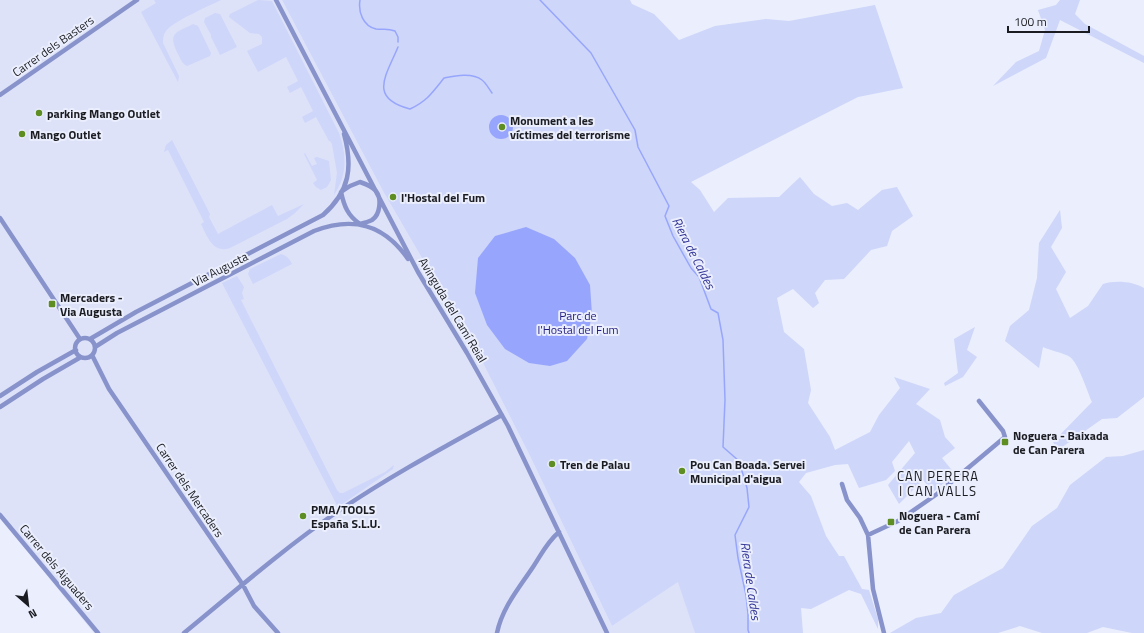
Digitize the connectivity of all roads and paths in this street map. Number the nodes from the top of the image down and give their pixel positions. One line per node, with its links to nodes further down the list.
1 (138, 0): 3 (street, Carrer dels Basters)
2 (276, 0): 4 (street, Avinguda del Camí Reial)
3 (0, 95)
4 (342, 124): 5 (street, Via Augusta); 6 (street, Avinguda del Camí Reial)
5 (341, 192): 6 (street, Via Augusta); 8 (street, Via Augusta); 11 (street, Via Augusta)
6 (377, 192): 8 (street, Via Augusta); 9 (street, Avinguda del Camí Reial)
7 (0, 218): 10 (street)
8 (360, 224): 9 (street, Via Augusta); 12 (street, Via Augusta)
9 (418, 272): 19 (street, Avinguda del Camí Reial)
10 (80, 339): 11 (street); 13 (street)
11 (90, 339): 12 (street)
12 (95, 347): 14 (street)
13 (76, 350): 15 (street); 16 (street)
14 (92, 355): 15 (street); 24 (street, Carrer dels Mercaders)
15 (82, 357): 18 (street)
16 (0, 396)
17 (979, 401): 23 (street)
18 (0, 408)
19 (502, 415): 22 (street, Avinguda del Camí Reial); 24 (street)
20 (842, 484): 23 (street)
21 (0, 515): 25 (street, Carrer dels Aiguaders)
22 (559, 532): 28 (street); 29 (street, Avinguda del Camí Reial)
23 (868, 535): 30 (street)
24 (243, 585): 26 (street); 27 (street, Carrer dels Mercaders)
25 (98, 633)
26 (184, 633)
27 (278, 633)
28 (497, 633)
29 (607, 633)
30 (884, 633)

